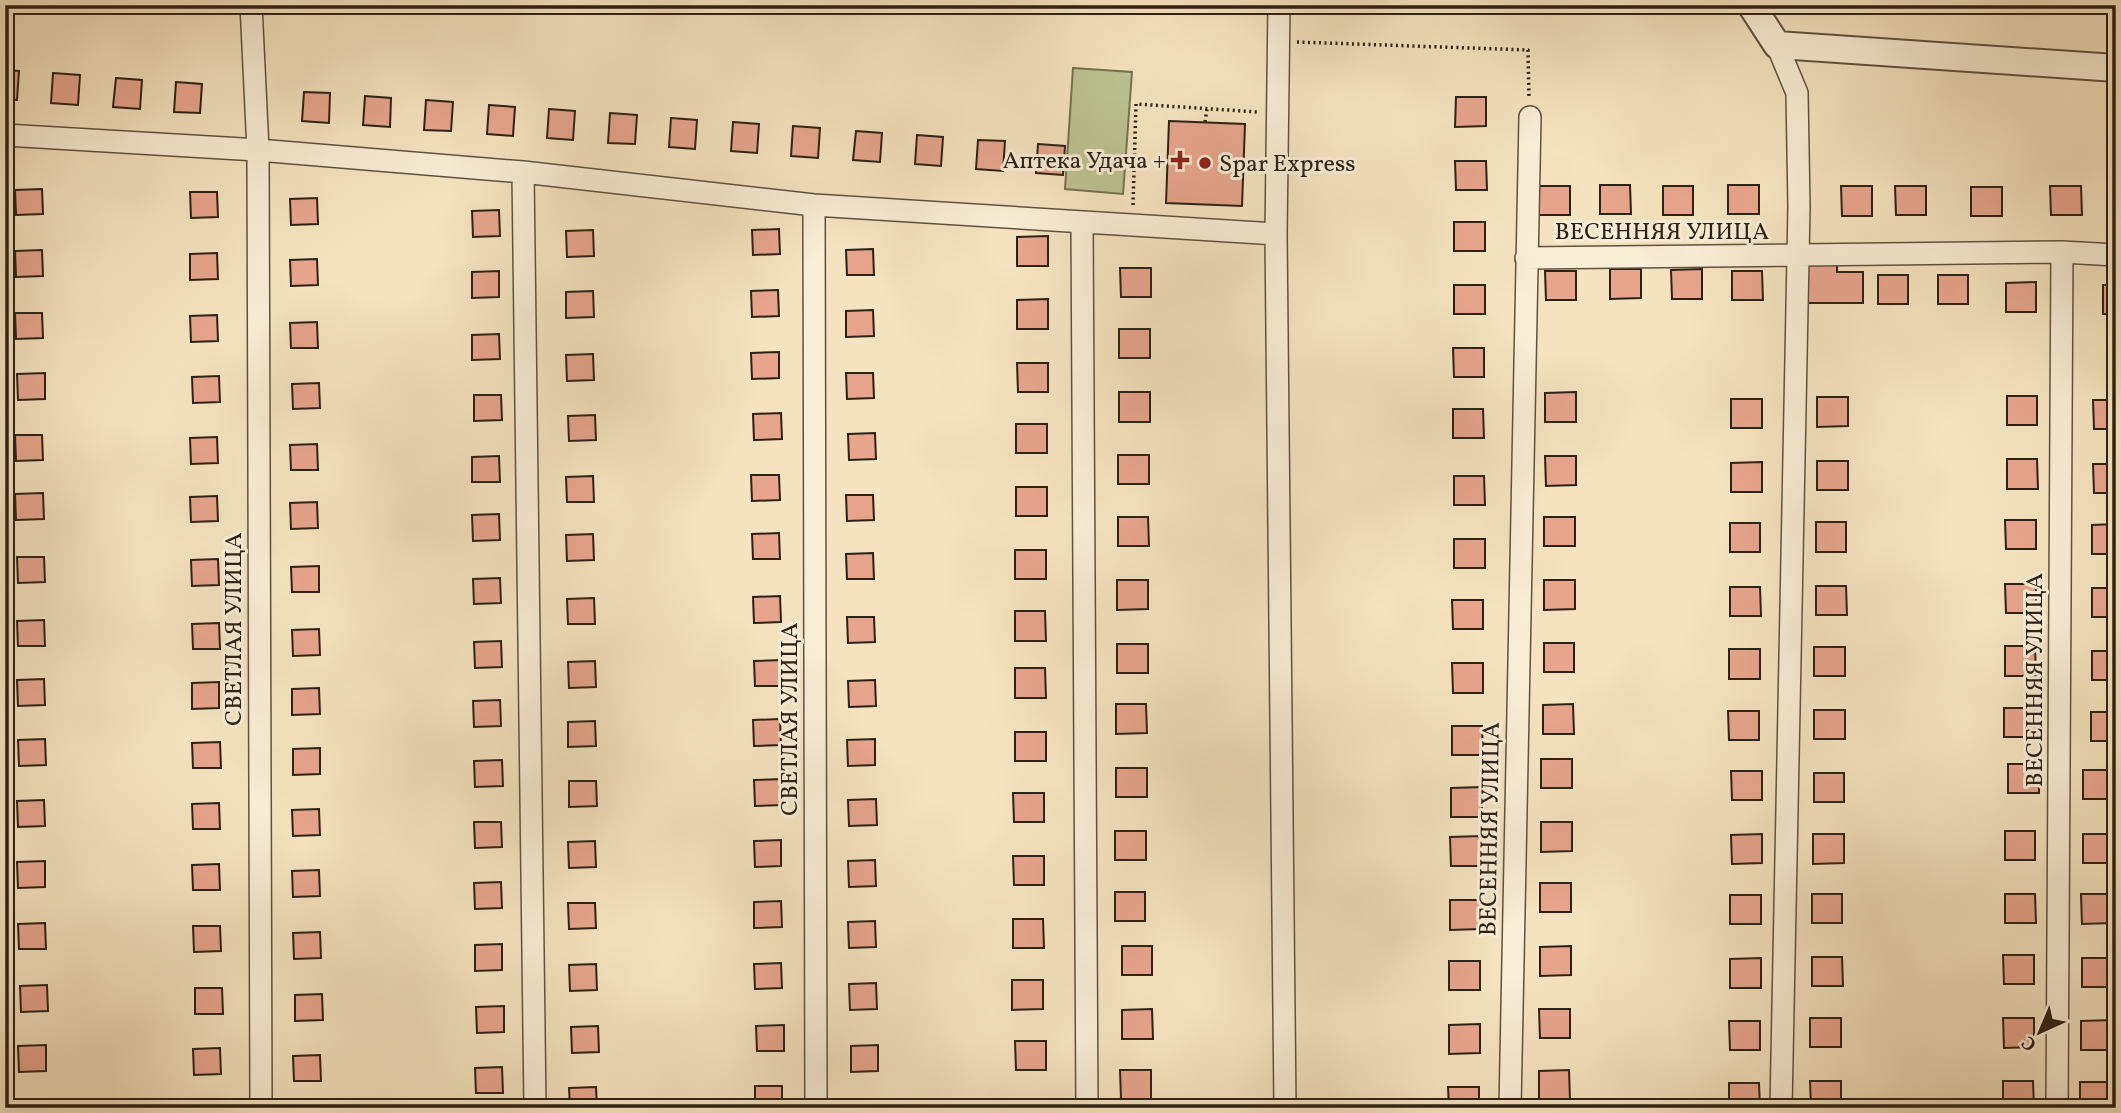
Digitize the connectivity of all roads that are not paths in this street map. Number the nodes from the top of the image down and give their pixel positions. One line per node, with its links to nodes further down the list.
1 (251, 5): 8 (street, СВЕТЛАЯ УЛИЦА)
2 (1279, 5): 12 (street)
3 (1751, 5): 4 (street)
4 (1777, 45): 5 (street); 15 (street)
5 (2116, 68)
6 (1530, 117): 16 (street, ВЕСЕННЯЯ УЛИЦА)
7 (5, 135): 8 (street)
8 (258, 150): 9 (street); 17 (street, СВЕТЛАЯ УЛИЦА)
9 (523, 172): 10 (street); 18 (street)
10 (814, 205): 11 (street); 19 (street, СВЕТЛАЯ УЛИЦА)
11 (1082, 223): 12 (street); 20 (street)
12 (1276, 234): 21 (street)
13 (2062, 252): 14 (street, ВЕСЕННЯЯ УЛИЦА); 15 (street, ВЕСЕННЯЯ УЛИЦА); 24 (street, ВЕСЕННЯЯ УЛИЦА)
14 (2116, 255)
15 (1799, 256): 16 (street, ВЕСЕННЯЯ УЛИЦА); 23 (street, ВЕСЕННЯЯ УЛИЦА)
16 (1526, 258): 22 (street, ВЕСЕННЯЯ УЛИЦА)
17 (261, 1108)
18 (535, 1108)
19 (816, 1108)
20 (1087, 1108)
21 (1285, 1108)
22 (1510, 1108)
23 (1781, 1108)
24 (2057, 1108)

